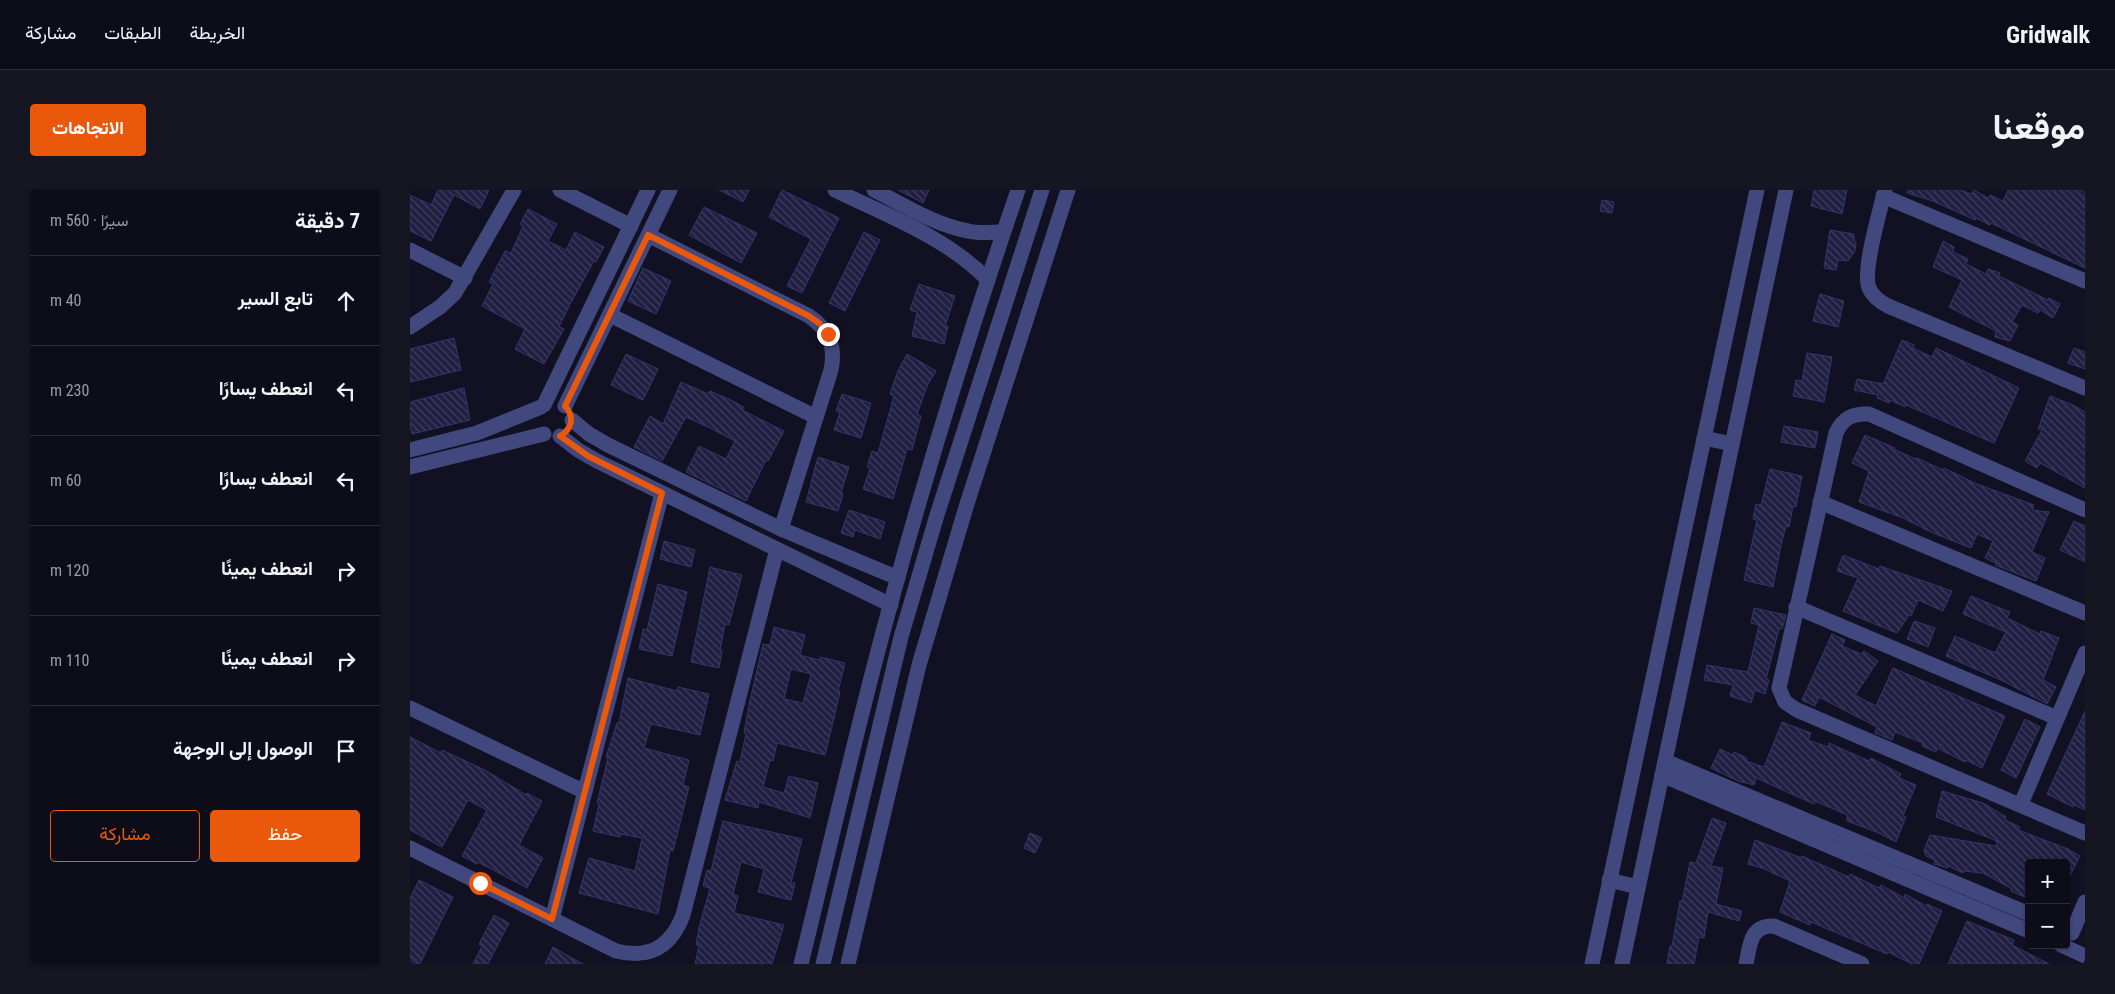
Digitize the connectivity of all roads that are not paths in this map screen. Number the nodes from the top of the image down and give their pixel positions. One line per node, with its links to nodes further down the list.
1 (514, 190): 19 (street)
2 (560, 190): 14 (street)
3 (648, 190): 14 (street)
4 (670, 190): 17 (street)
5 (835, 190): 15 (street)
6 (874, 190): 13 (street)
7 (1018, 190): 16 (street)
8 (1042, 190): 22 (street)
9 (1068, 190): 24 (street)
10 (1757, 190): 33 (street)
11 (1786, 190): 34 (street)
12 (1884, 193): 21 (street); 26 (street)
13 (922, 214): 15 (street); 16 (street)
14 (631, 226): 27 (street)
15 (914, 229): 20 (street)
16 (1003, 232): 20 (street)
17 (648, 235): 23 (street); 29 (street)
18 (410, 250): 19 (street)
19 (465, 278): 25 (street)
20 (988, 280): 42 (street)
21 (2085, 281)
22 (1002, 314): 24 (street); 65 (street)
23 (610, 315): 28 (street); 29 (street)
24 (1026, 322): 66 (street)
25 (410, 327)
26 (2085, 388)
27 (543, 406): 28 (street); 31 (street); 35 (street)
28 (565, 406): 30 (street)
29 (816, 417): 40 (street)
30 (572, 420): 32 (street); 40 (street)
31 (544, 434): 32 (street); 36 (street)
32 (560, 436): 37 (street)
33 (1704, 438): 34 (street); 54 (street)
34 (1732, 444): 49 (street)
35 (410, 450)
36 (410, 468)
37 (662, 493): 41 (street); 50 (street)
38 (1820, 502): 39 (street); 44 (street); 45 (street)
39 (2085, 510)
40 (781, 529): 42 (street)
41 (776, 549): 43 (street); 58 (street)
42 (898, 578): 43 (street)
43 (891, 605): 64 (street)
44 (1796, 607): 48 (street); 51 (street)
45 (2085, 613)
46 (2085, 653): 48 (street)
47 (410, 708): 50 (street)
48 (2057, 718): 51 (street)
49 (1664, 768): 55 (street); 57 (street); 59 (street)
50 (585, 792): 58 (street)
51 (2020, 804): 52 (street)
52 (2085, 833)
53 (410, 848): 58 (street)
54 (1609, 880): 55 (street); 67 (street)
55 (1638, 887): 68 (street)
56 (2085, 902): 60 (street)
57 (2025, 912)
58 (552, 919)
59 (2025, 929)
60 (2074, 934)
61 (2070, 949): 62 (street)
62 (2085, 956)
63 (1856, 963): 69 (street)
64 (801, 964)
65 (823, 964)
66 (848, 964)
67 (1592, 964)
68 (1622, 964)
69 (1746, 964)

